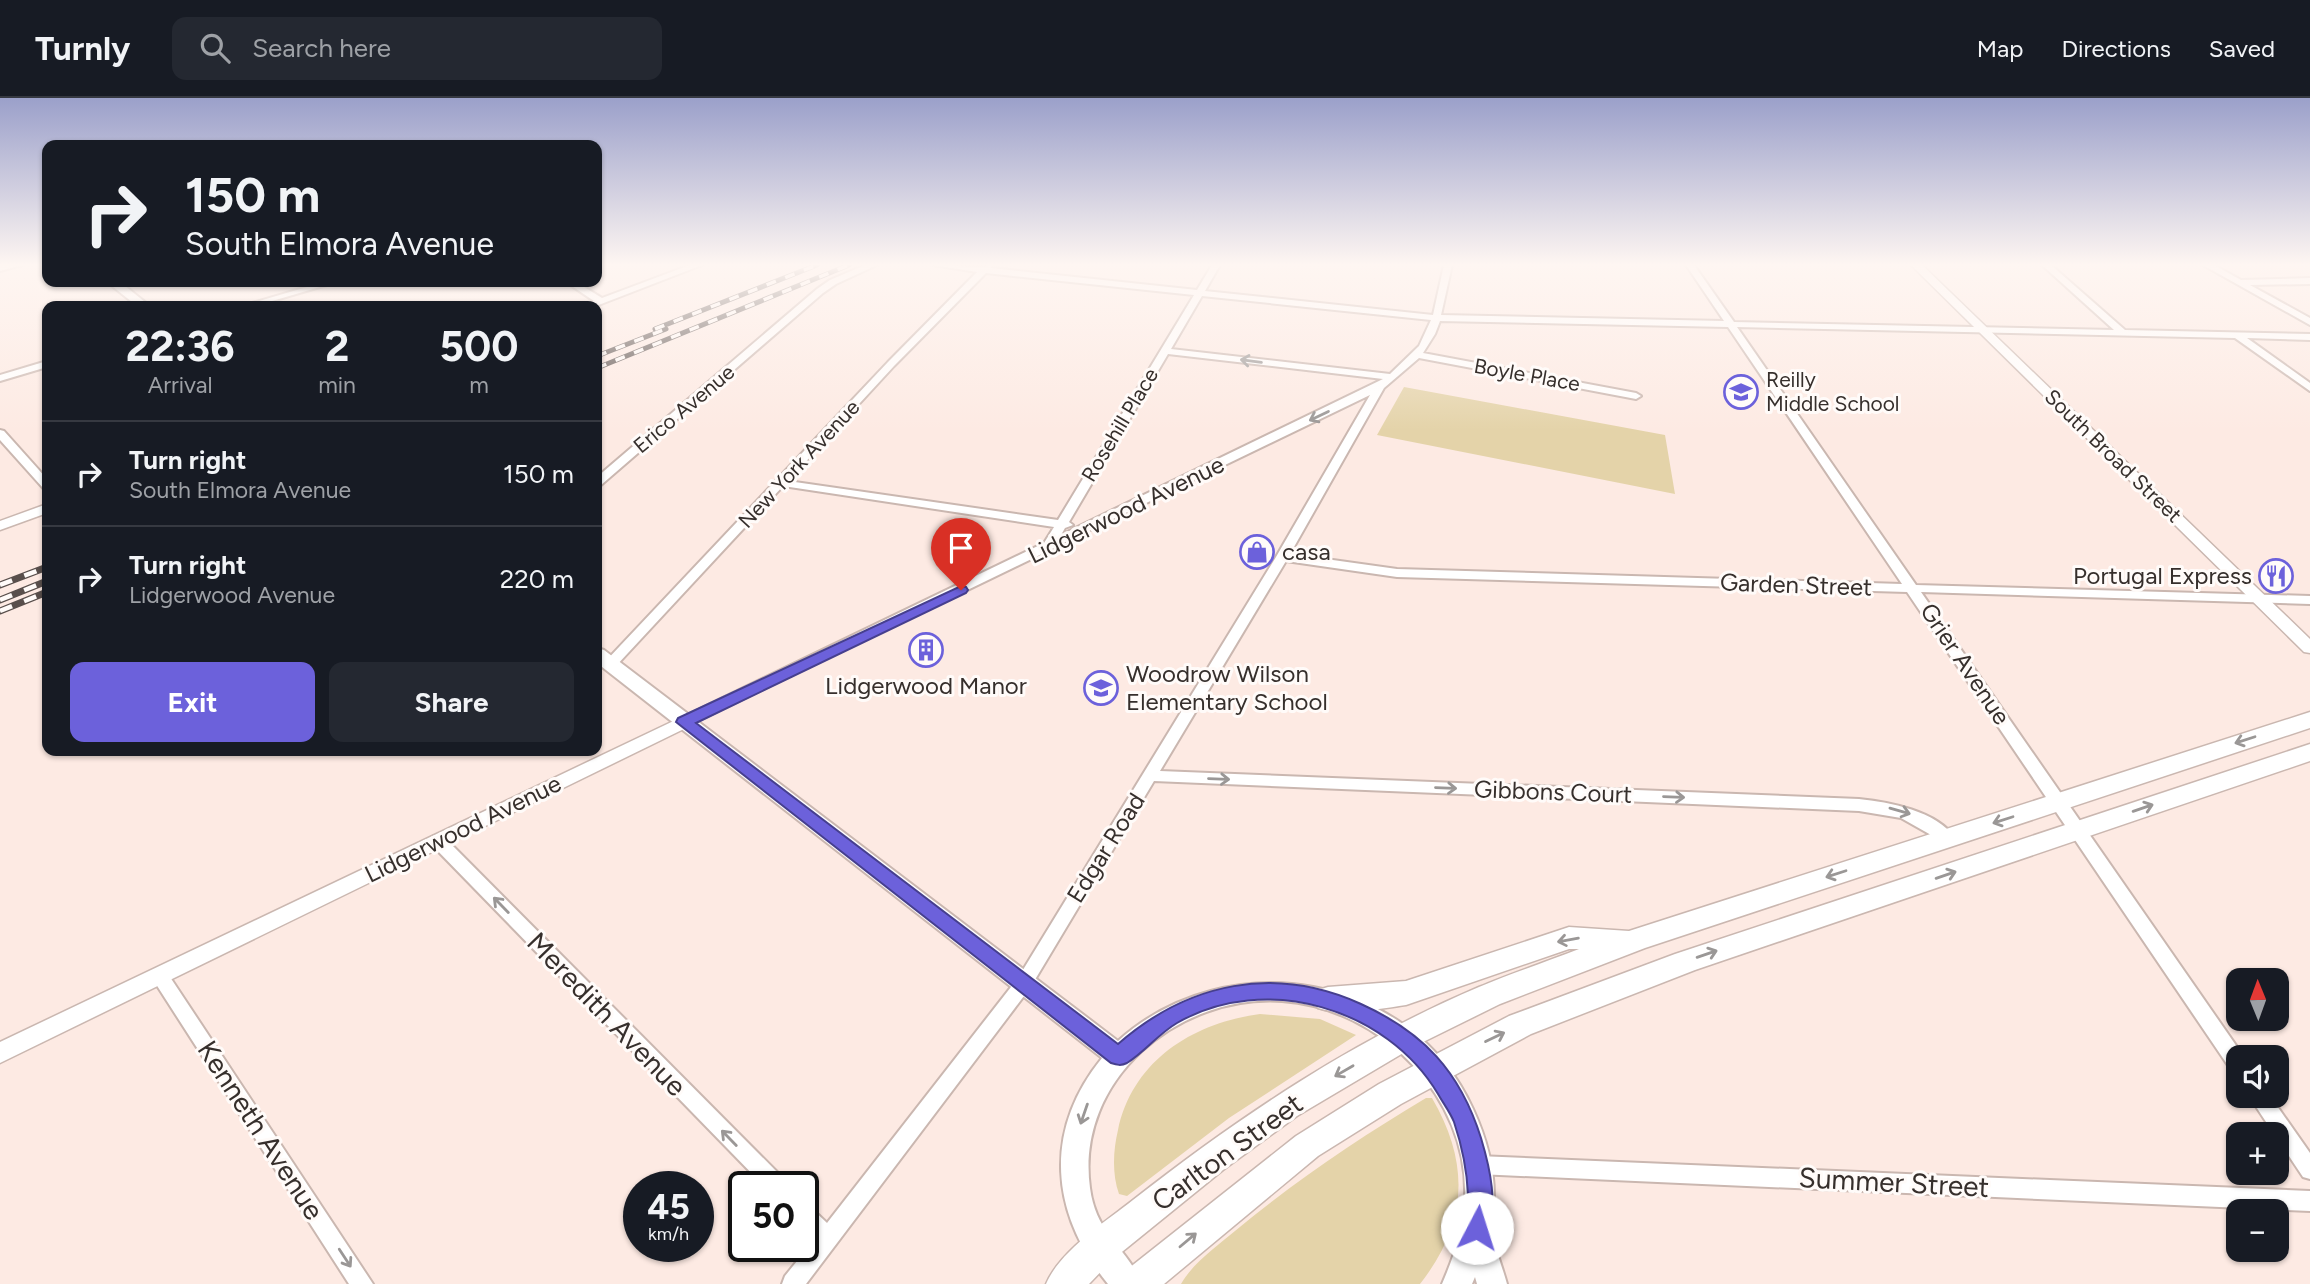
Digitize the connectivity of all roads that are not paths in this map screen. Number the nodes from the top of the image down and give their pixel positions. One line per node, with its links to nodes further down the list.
1 (786, 320): 22 (street, Erico Avenue)
2 (934, 320): 24 (street, New York Avenue)
3 (1183, 320): 14 (street, Rosehill Place)
4 (1436, 320): 15 (street)
5 (1536, 320): 9 (street)
6 (1728, 320): 9 (street, Grier Avenue)
7 (1973, 320): 10 (street, South Broad Street)
8 (2109, 320): 11 (street)
9 (1731, 325): 10 (street); 31 (street, Grier Avenue)
10 (1983, 330): 11 (street); 32 (street, South Broad Street)
11 (2123, 333): 12 (street)
12 (2239, 337): 13 (street); 19 (street)
13 (2310, 337)
14 (1165, 351): 18 (street, one-way to 14); 26 (street, Rosehill Place)
15 (1419, 355): 18 (street); 20 (street, Boyle Place)
16 (42, 365): 17 (street)
17 (0, 378)
18 (1386, 382): 28 (street, Lidgerwood Avenue, one-way to 28); 30 (street, Edgar Road)
19 (2310, 388)
20 (1636, 396)
21 (0, 433): 23 (street)
22 (602, 479)
23 (42, 480)
24 (782, 483): 26 (street); 35 (street, New York Avenue)
25 (42, 510): 27 (street)
26 (1061, 524): 28 (street); 29 (street, Rosehill Place)
27 (0, 526)
28 (1090, 528): 29 (street, Lidgerwood Avenue)
29 (1047, 549): 37 (street, Lidgerwood Avenue)
30 (1282, 557): 31 (street, Garden Street); 39 (street, Edgar Road)
31 (1913, 588): 32 (street, Garden Street); 40 (street, Grier Avenue)
32 (2259, 598): 33 (street, Garden Street); 34 (street, South Broad Street)
33 (2310, 600)
34 (2310, 648)
35 (603, 659): 37 (main road)
36 (2310, 720): 40 (highway, one-way to 40)
37 (684, 722): 43 (street, Lidgerwood Avenue); 46 (main road)
38 (2310, 752): 41 (highway, one-way to 38)
39 (1151, 776): 42 (street, Gibbons Court, one-way to 42); 46 (street, Edgar Road)
40 (2059, 802): 41 (street, Grier Avenue); 42 (highway, one-way to 42)
41 (2079, 831): 49 (street, Grier Avenue); 52 (highway, one-way to 41)
42 (1947, 838): 44 (highway, one-way to 44)
43 (438, 841): 45 (street, Lidgerwood Avenue); 56 (street, Meredith Avenue, one-way to 43)
44 (1636, 940): 47 (highway, one-way to 47); 48 (highway)
45 (160, 976): 50 (street, Lidgerwood Avenue); 62 (street, Kenneth Avenue, one-way to 62)
46 (1024, 983): 51 (main road); 60 (street, Edgar Road)
47 (1328, 999): 48 (main road); 51 (main road)
48 (1404, 1037): 52 (main road); 61 (highway, Carlton Street, one-way to 61)
49 (2226, 1046)
50 (0, 1053)
51 (1119, 1056): 61 (main road, one-way to 61)
52 (1435, 1069): 54 (main road); 66 (highway, Carlton Street, one-way to 52)
53 (2267, 1108): 55 (street)
54 (1478, 1165): 57 (street, Summer Street); 58 (main road)
55 (2310, 1170)
56 (762, 1171)
57 (2310, 1201)
58 (1477, 1228): 67 (main road); 68 (main road)
59 (819, 1230): 60 (street)
60 (828, 1239): 63 (street, Edgar Road)
61 (1100, 1248): 64 (highway, Carlton Street); 65 (main road)
62 (362, 1284)
63 (793, 1284)
64 (1064, 1284)
65 (1127, 1284)
66 (1136, 1284)
67 (1457, 1284)
68 (1492, 1284)

